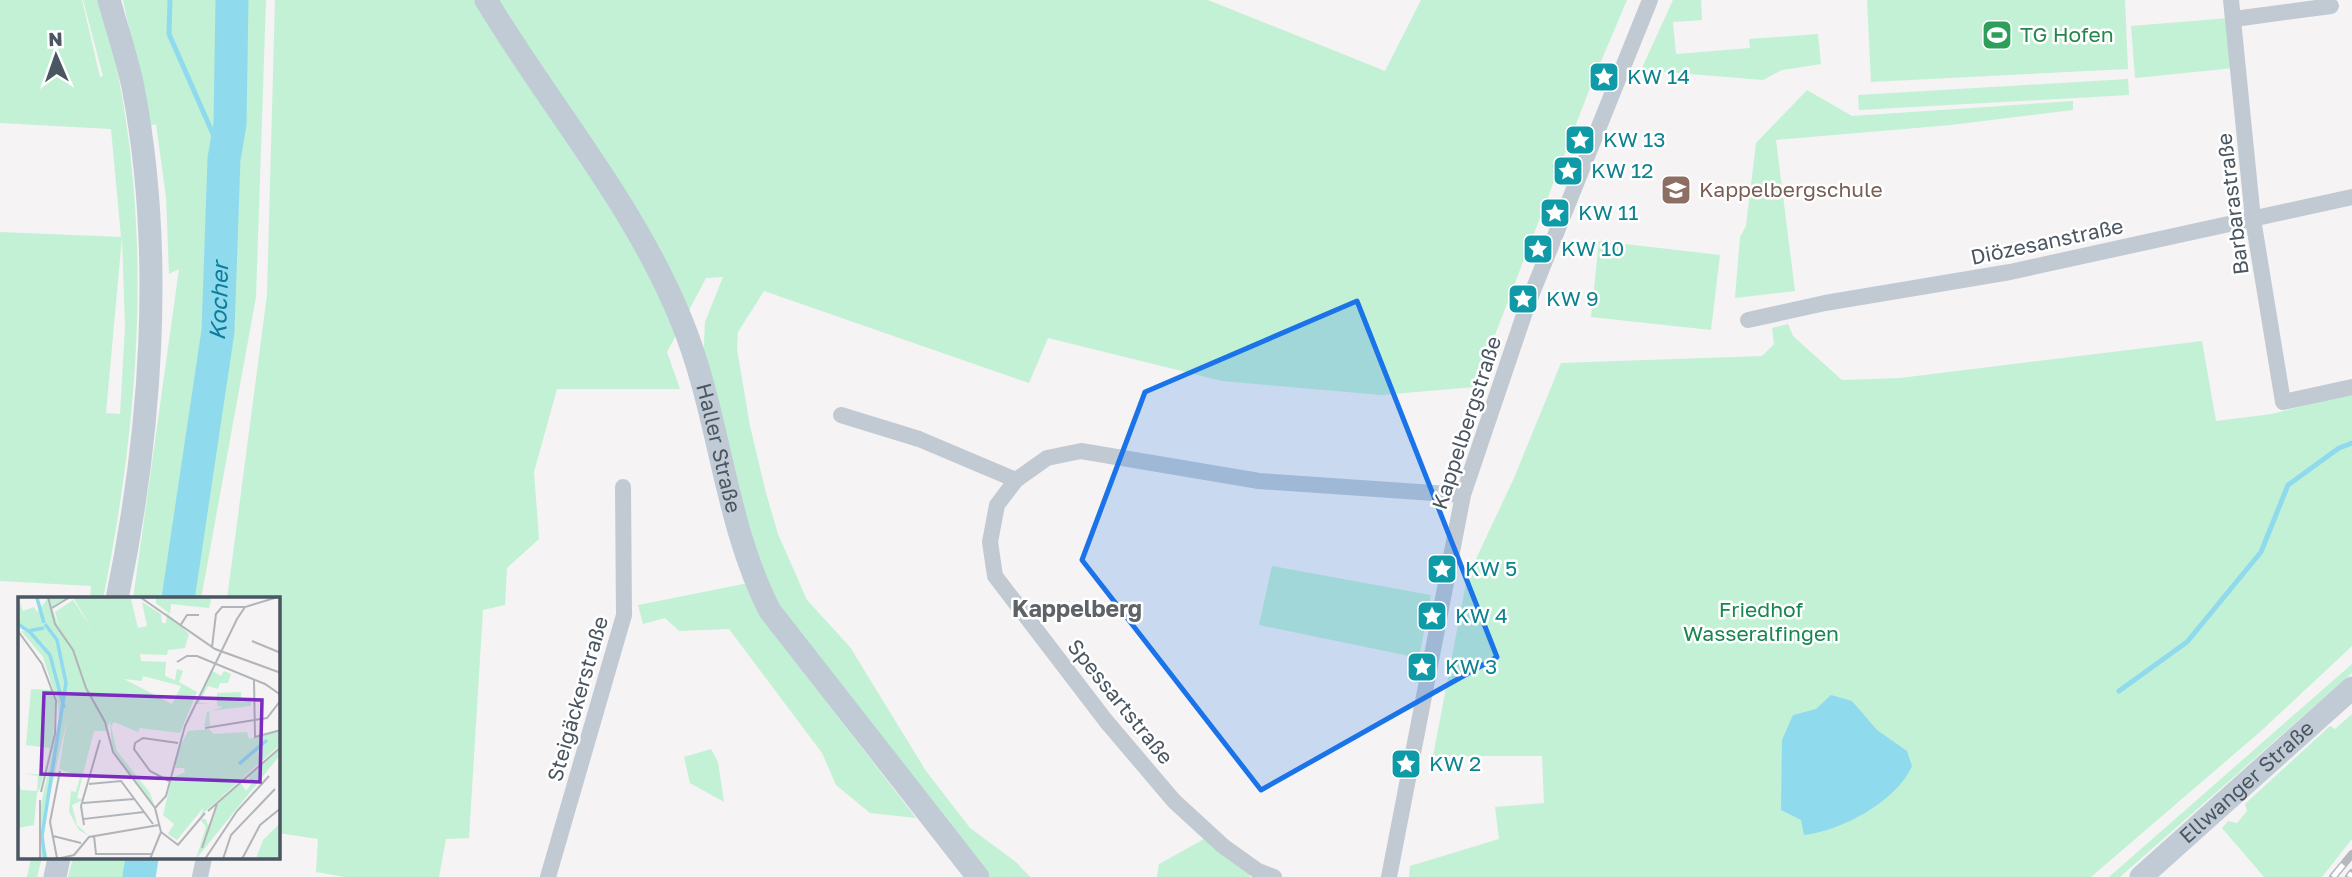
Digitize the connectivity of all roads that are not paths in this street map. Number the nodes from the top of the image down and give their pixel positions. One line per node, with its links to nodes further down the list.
1 (109, 0): 15 (main road)
2 (486, 0): 20 (main road, Haller Straße)
3 (1650, 0): 14 (street, Kappelbergstraße)
4 (2231, 0): 6 (street, Barbarastraße)
5 (2331, 6): 6 (street)
6 (2234, 19): 8 (street, Barbarastraße)
7 (2352, 197): 8 (street, Diözesanstraße)
8 (2253, 219): 9 (street, Diözesanstraße); 10 (street, Barbarastraße)
9 (1748, 320)
10 (2352, 387)
11 (841, 415): 12 (street)
12 (1016, 481): 14 (street, Spessartstraße); 21 (street, Spessartstraße)
13 (622, 487): 19 (street, Steigäckerstraße)
14 (1463, 495): 22 (street, Kappelbergstraße)
15 (117, 597)
16 (2352, 688): 23 (main road, Ellwanger Straße)
17 (59, 860): 18 (main road)
18 (55, 877)
19 (548, 877)
20 (978, 877)
21 (1274, 877)
22 (1389, 877)
23 (2141, 877)

